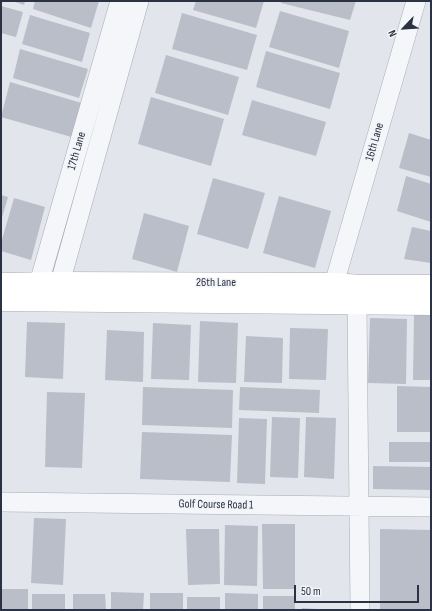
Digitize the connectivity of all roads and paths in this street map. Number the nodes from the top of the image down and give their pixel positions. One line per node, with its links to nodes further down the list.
1 (120, 1): 7 (street, 17th Lane)
2 (139, 1): 8 (street, 17th Lane)
3 (416, 1): 5 (street, 16th Lane)
4 (1, 284): 7 (street, 26th Lane)
5 (334, 284): 6 (street, 26th Lane); 8 (street, 26th Lane)
6 (431, 286)
7 (36, 292): 8 (street, 26th Lane); 9 (street)
8 (59, 292): 10 (street)
9 (1, 300)
10 (357, 304): 11 (street); 13 (street)
11 (431, 304)
12 (1, 502): 13 (street, Golf Course Road 1)
13 (359, 506): 14 (street, Golf Course Road 1); 15 (street)
14 (431, 507)
15 (360, 610)

